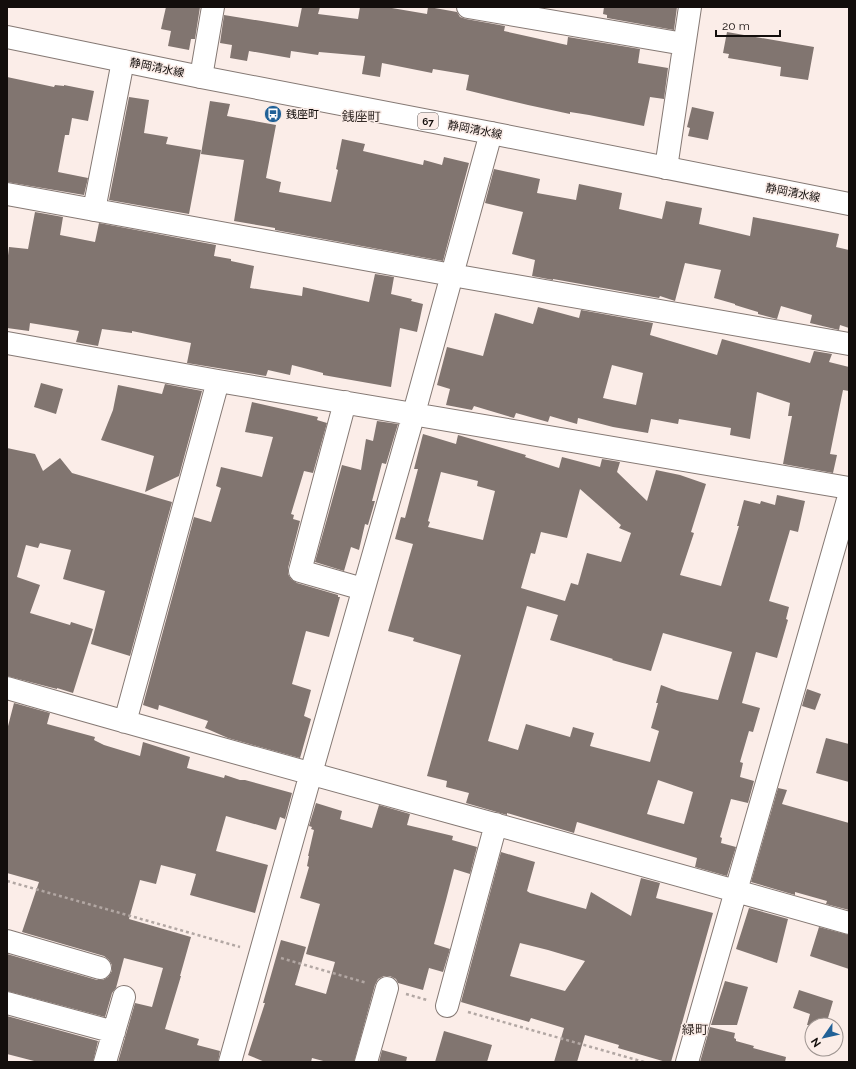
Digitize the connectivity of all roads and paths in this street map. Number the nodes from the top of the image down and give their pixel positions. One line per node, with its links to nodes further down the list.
1 (213, 7): 7 (street)
2 (468, 7): 5 (street)
3 (690, 7): 5 (street)
4 (7, 38): 6 (street, 静岡清水線 / 67)
5 (684, 44): 9 (street)
6 (122, 61): 7 (street, 静岡清水線 / 67); 12 (street)
7 (201, 77): 8 (street, 静岡清水線 / 67)
8 (491, 133): 9 (street, 静岡清水線 / 67); 13 (street)
9 (666, 168): 11 (street, 静岡清水線 / 67)
10 (7, 194): 12 (street)
11 (849, 204)
12 (94, 210): 13 (street)
13 (452, 275): 15 (street); 18 (street)
14 (7, 343): 16 (street)
15 (849, 344)
16 (218, 381): 17 (street); 23 (street)
17 (346, 402): 18 (street); 21 (street)
18 (414, 413): 19 (street); 21 (street)
19 (849, 488)
20 (849, 496): 27 (street)
21 (364, 590): 24 (street)
22 (7, 688): 23 (street)
23 (125, 722): 24 (street)
24 (311, 773): 25 (street); 30 (street)
25 (496, 824): 27 (street); 35 (street)
26 (7, 881): 30 (path)
27 (736, 891): 28 (street); 41 (street)
28 (849, 923)
29 (7, 941): 31 (street)
30 (261, 952): 32 (path); 38 (street)
31 (100, 968)
32 (387, 988): 35 (path); 39 (street)
33 (124, 997): 36 (street)
34 (7, 1003): 36 (street)
35 (447, 1006): 40 (path)
36 (114, 1032): 37 (street)
37 (105, 1062)
38 (230, 1062)
39 (366, 1062)
40 (644, 1062)
41 (686, 1062)

